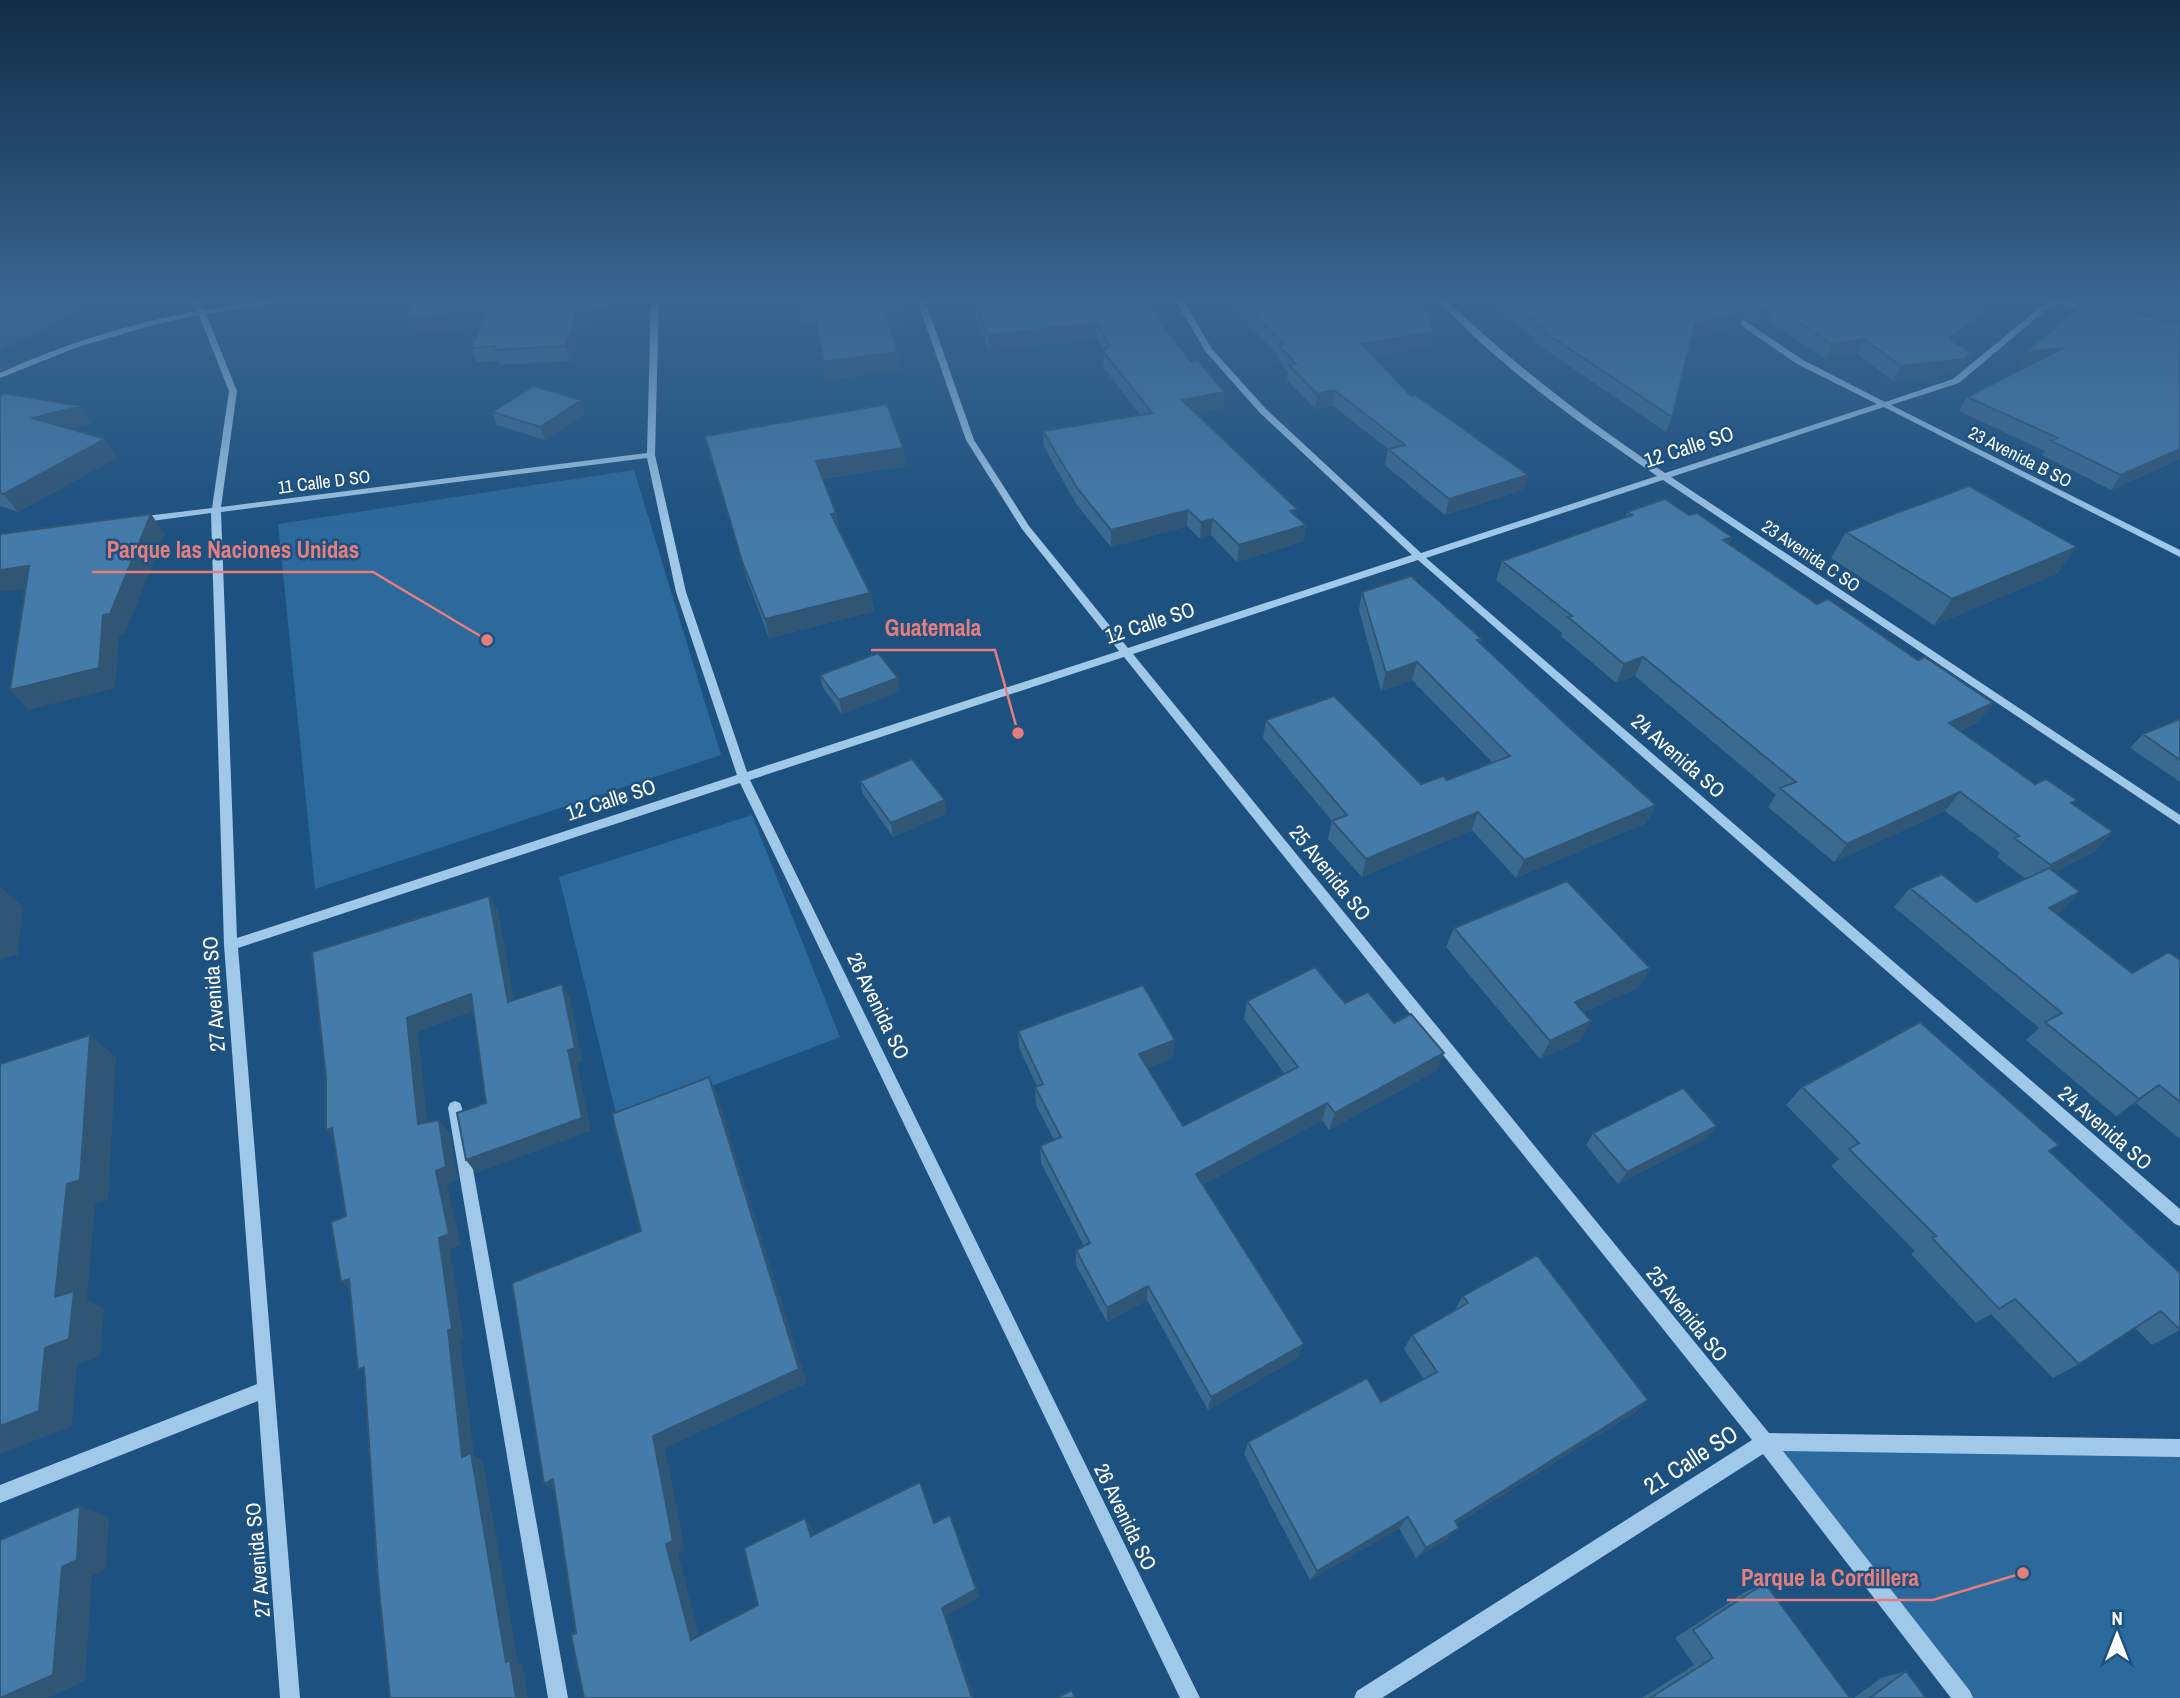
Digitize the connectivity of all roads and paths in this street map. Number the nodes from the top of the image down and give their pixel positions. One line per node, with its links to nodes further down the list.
1 (227, 376): 11 (street, 27 Avenida SO)
2 (653, 376): 9 (street, 26 Avenida SO)
3 (948, 376): 15 (street, 25 Avenida SO)
4 (1232, 376): 14 (street, 24 Avenida SO)
5 (1528, 376): 10 (street, 23 Avenida C SO)
6 (1827, 376): 8 (street, 23 Avenida B SO)
7 (1962, 376): 8 (street, 12 Calle SO)
8 (1883, 405): 10 (street, 12 Calle SO); 13 (street, 23 Avenida B SO)
9 (651, 455): 11 (street, 11 Calle D SO); 16 (street, 26 Avenida SO)
10 (1662, 475): 14 (street, 12 Calle SO); 17 (street, 23 Avenida C SO)
11 (216, 512): 12 (street, 11 Calle D SO); 18 (street, 27 Avenida SO)
12 (122, 522)
13 (2180, 554)
14 (1420, 557): 15 (street, 12 Calle SO); 20 (street, 24 Avenida SO)
15 (1126, 651): 16 (street, 12 Calle SO); 22 (street, 25 Avenida SO)
16 (743, 776): 18 (street, 12 Calle SO); 27 (street, 26 Avenida SO)
17 (2180, 821)
18 (230, 945): 21 (street, 27 Avenida SO)
19 (455, 1108): 26 (street)
20 (2180, 1219)
21 (265, 1389): 24 (street); 25 (street, 27 Avenida SO)
22 (1765, 1442): 23 (street, 21 Calle SO); 28 (street, 21 Calle SO); 29 (street, 25 Avenida SO)
23 (2180, 1448)
24 (0, 1494)
25 (290, 1698)
26 (558, 1698)
27 (1190, 1698)
28 (1364, 1698)
29 (1963, 1698)

